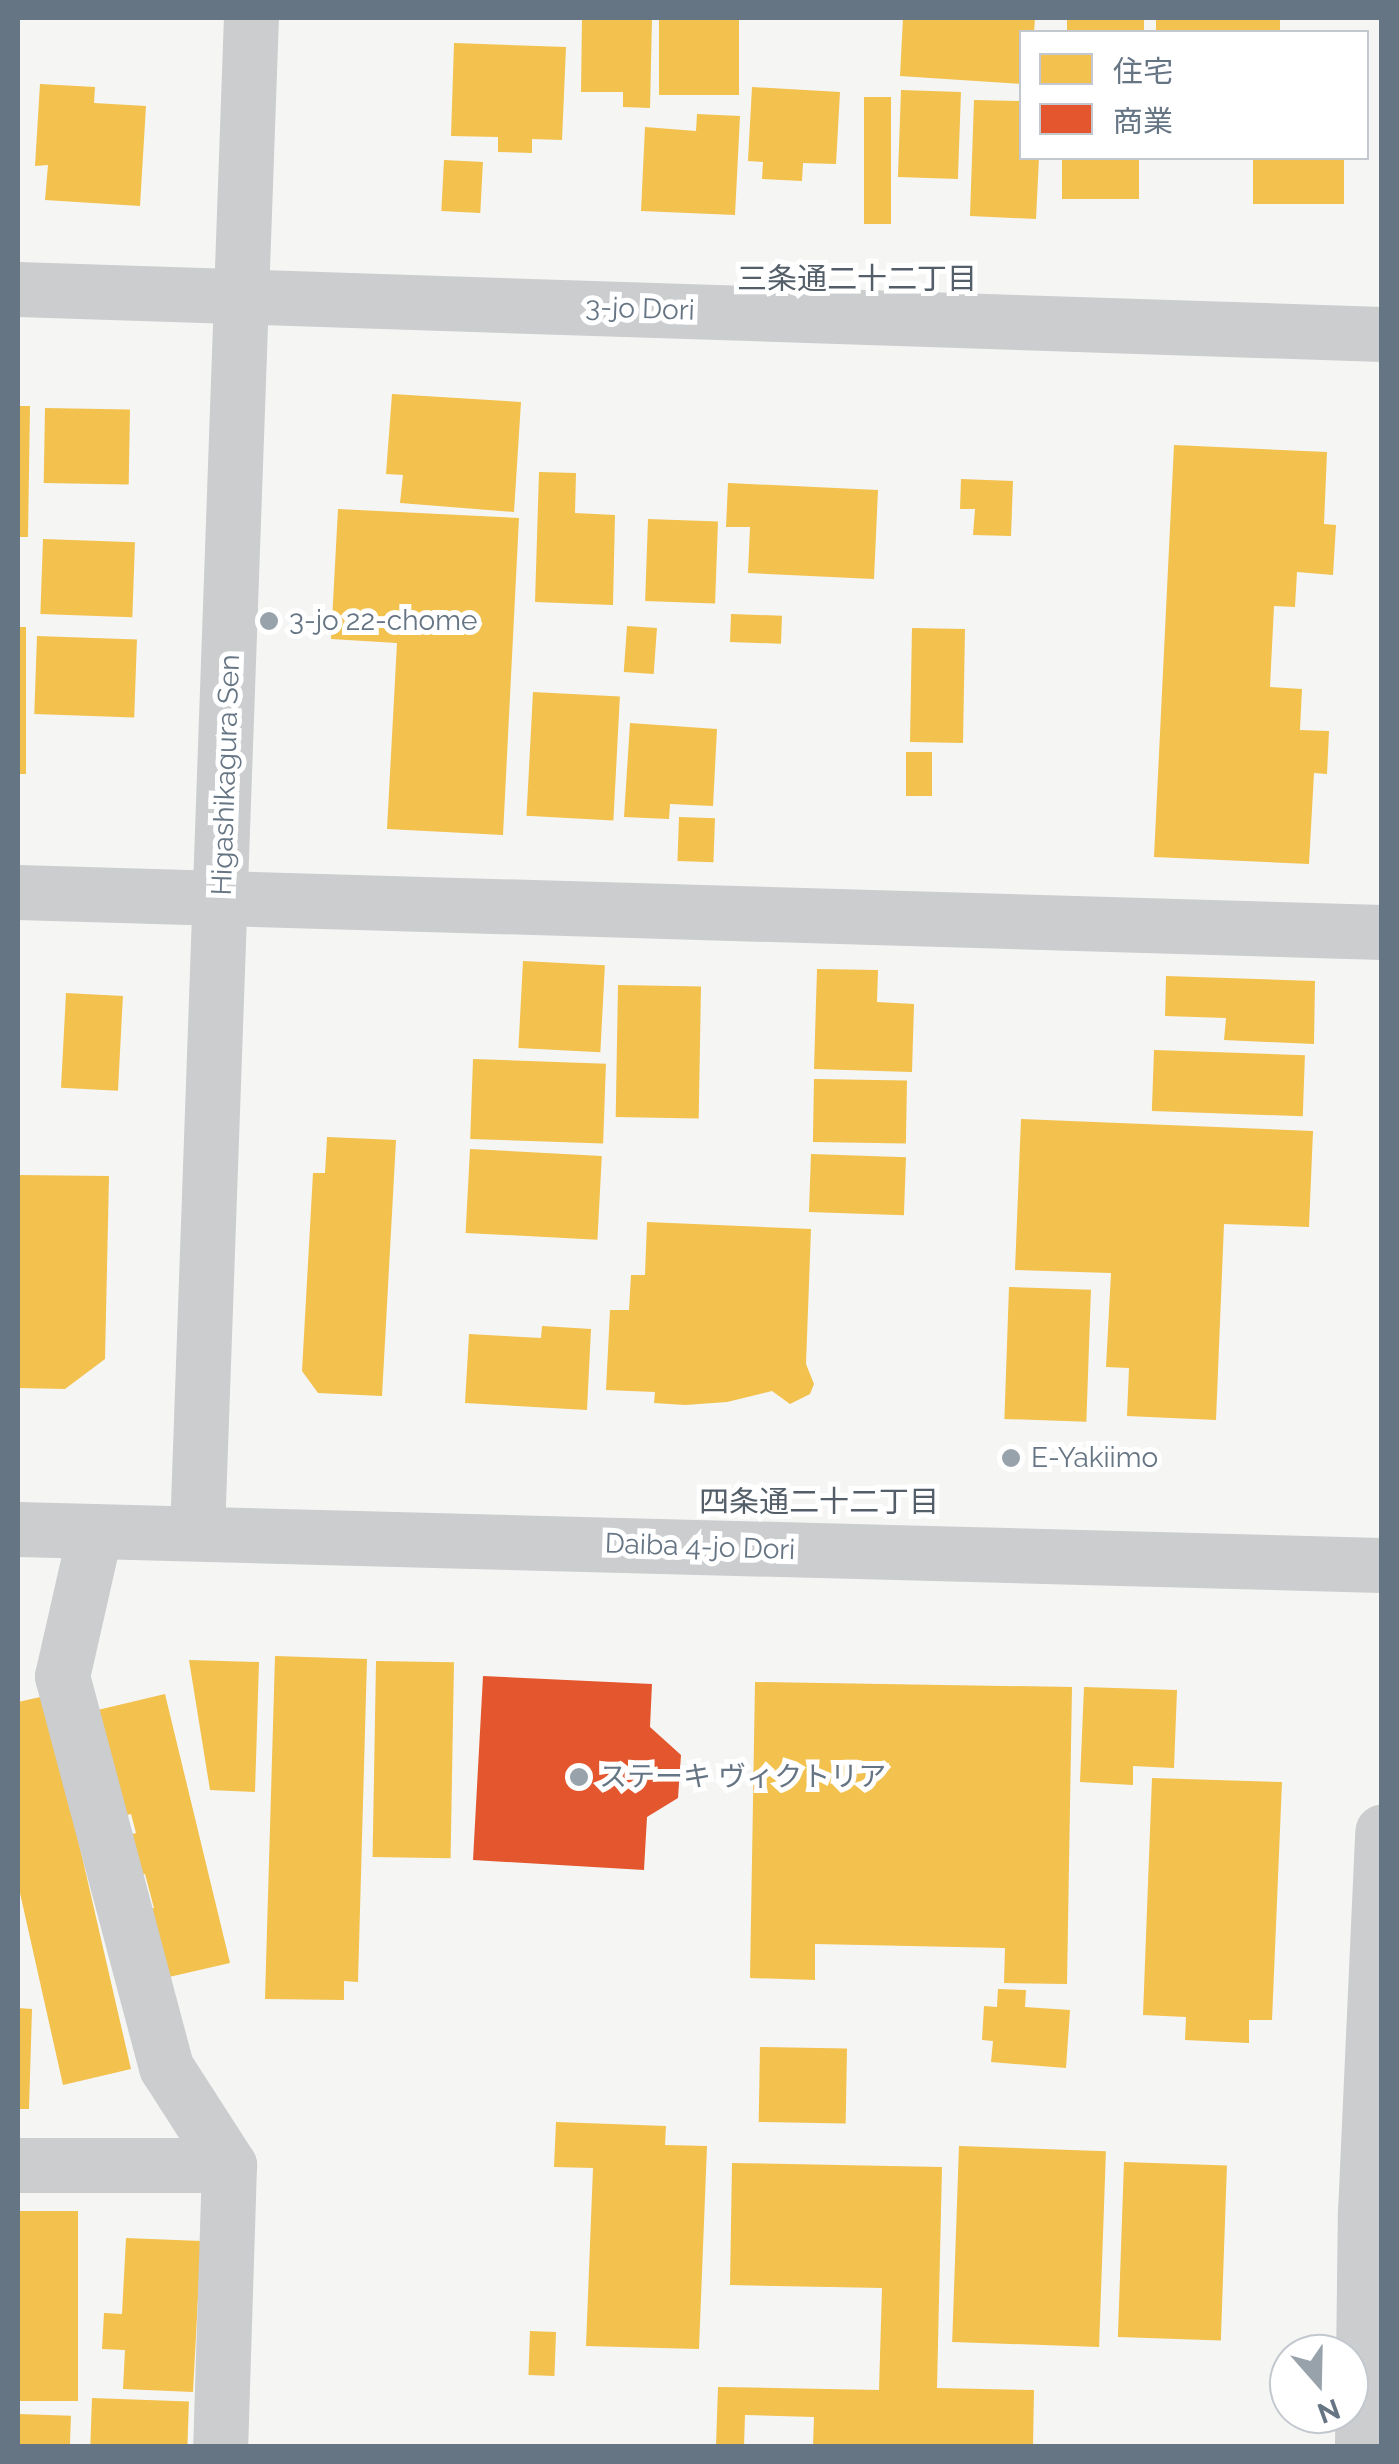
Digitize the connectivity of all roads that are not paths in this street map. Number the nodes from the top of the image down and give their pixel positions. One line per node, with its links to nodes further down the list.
1 (251, 18): 3 (street, Higashikagura Sen)
2 (18, 289): 3 (street, 3-jo Dori)
3 (241, 295): 4 (street, 3-jo Dori); 6 (street, Higashikagura Sen)
4 (1382, 334)
5 (18, 892): 6 (street)
6 (222, 899): 7 (street); 10 (street, Higashikagura Sen)
7 (1382, 932)
8 (18, 1528): 9 (street, Daiba 4-jo Dori)
9 (95, 1531): 10 (street, Daiba 4-jo Dori); 13 (street)
10 (197, 1532): 11 (street, Daiba 4-jo Dori)
11 (1382, 1564)
12 (1382, 1831): 15 (street)
13 (229, 2164): 14 (street); 16 (street)
14 (18, 2165)
15 (1373, 2212): 17 (street)
16 (220, 2446)
17 (1362, 2446)

